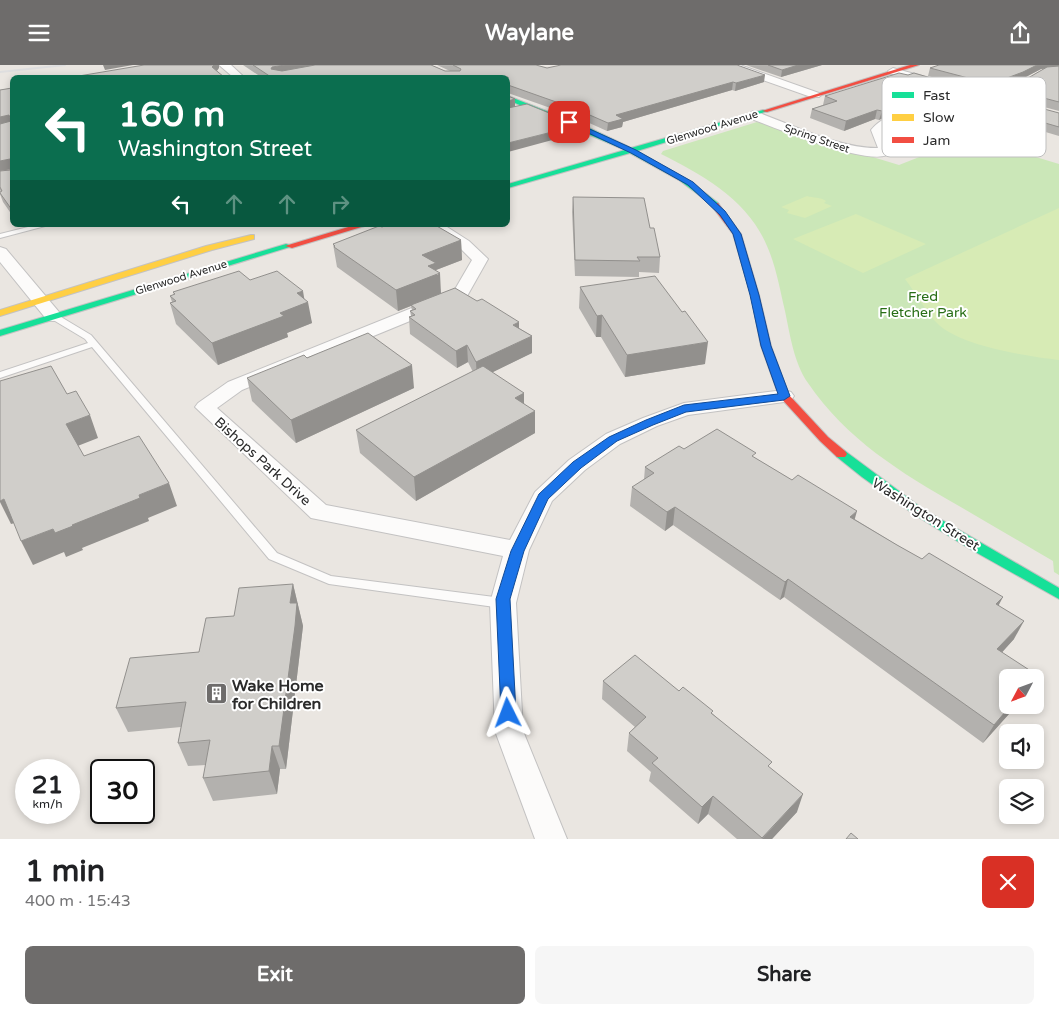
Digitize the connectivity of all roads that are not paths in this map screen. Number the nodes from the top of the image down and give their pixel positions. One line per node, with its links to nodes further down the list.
1 (224, 65): 6 (street)
2 (730, 65): 9 (street)
3 (873, 65): 5 (main road)
4 (916, 65): 5 (main road, Glenwood Avenue)
5 (893, 71): 7 (street); 11 (main road, Glenwood Avenue)
6 (236, 75)
7 (915, 77)
8 (812, 82): 9 (main road)
9 (793, 87): 10 (main road); 11 (street)
10 (774, 93)
11 (815, 95): 13 (main road, Glenwood Avenue)
12 (510, 99): 16 (main road, Washington Street)
13 (752, 115): 19 (main road, Glenwood Avenue); 20 (street, Spring Street)
14 (882, 127): 17 (street, Spring Street)
15 (632, 135): 16 (main road)
16 (613, 141): 18 (main road); 19 (main road, Washington Street)
17 (882, 142)
18 (594, 146)
19 (634, 151): 21 (main road, Glenwood Avenue); 34 (main road, Washington Street)
20 (882, 152)
21 (510, 185)
22 (37, 227): 26 (lane)
23 (357, 227): 30 (main road, Glenwood Avenue)
24 (437, 227): 35 (street, Bishops Park Drive)
25 (267, 233): 28 (main road, Glenwood Avenue)
26 (0, 236)
27 (0, 252): 28 (street)
28 (39, 300): 29 (main road, Glenwood Avenue); 30 (street)
29 (0, 313)
30 (53, 317): 31 (main road, Glenwood Avenue); 32 (lane)
31 (0, 333)
32 (94, 344): 33 (lane); 37 (lane)
33 (0, 375)
34 (784, 396): 35 (street); 36 (main road, Washington Street)
35 (517, 551): 37 (street)
36 (1059, 594)
37 (503, 603): 38 (street)
38 (551, 839)

